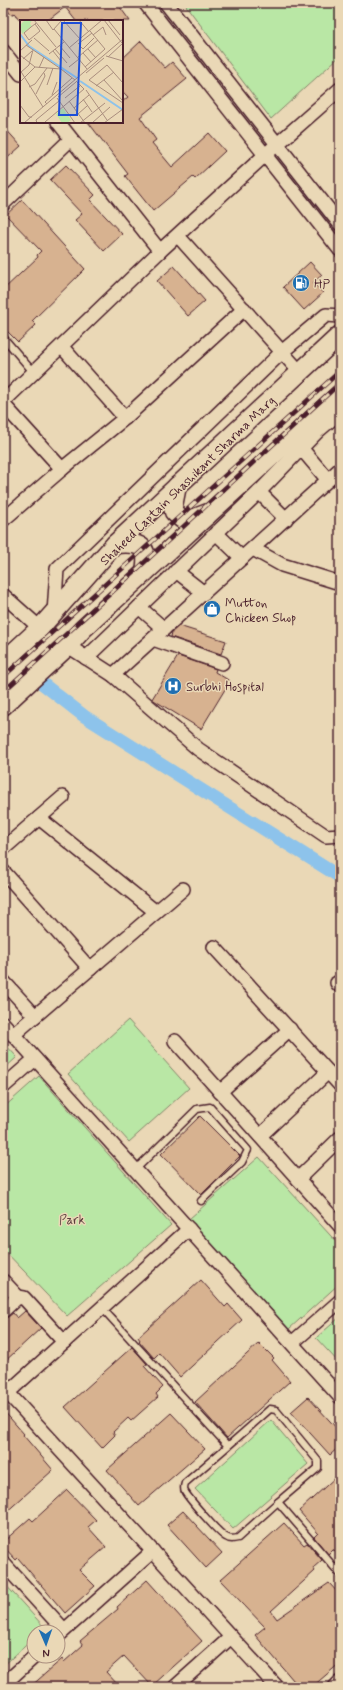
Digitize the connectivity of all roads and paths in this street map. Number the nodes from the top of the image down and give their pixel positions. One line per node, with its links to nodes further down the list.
1 (144, 3): 9 (street)
2 (166, 3): 8 (street)
3 (3, 51): 4 (street)
4 (20, 73)
5 (340, 89): 8 (street)
6 (59, 123): 7 (street)
7 (71, 139): 10 (street); 14 (street)
8 (278, 144): 9 (street); 11 (street)
9 (265, 155): 12 (street); 13 (street)
10 (3, 204)
11 (340, 224)
12 (178, 236): 14 (street); 15 (street)
13 (340, 250)
14 (160, 252): 19 (street)
15 (244, 309): 20 (street); 26 (street)
16 (340, 316): 20 (street)
17 (340, 335): 21 (main road, Shaheed Captain Shashikant Sharma Marg)
18 (3, 337): 22 (lane)
19 (62, 347): 22 (street); 26 (street)
20 (283, 351): 21 (street); 46 (street)
21 (300, 372): 31 (main road, Shaheed Captain Shashikant Sharma Marg)
22 (34, 373): 24 (street)
23 (340, 394): 33 (main road)
24 (3, 403): 28 (street)
25 (340, 412): 27 (street)
26 (125, 418): 28 (street)
27 (302, 448): 30 (street); 32 (street)
28 (62, 469): 35 (street)
29 (340, 469): 30 (street)
30 (328, 480): 34 (street)
31 (177, 486): 33 (main road); 37 (main road, Shaheed Captain Shashikant Sharma Marg)
32 (259, 492): 34 (street); 36 (street)
33 (210, 512): 41 (main road)
34 (286, 519): 38 (street)
35 (3, 520)
36 (216, 533): 39 (street); 40 (street)
37 (115, 544): 41 (main road); 46 (main road, Shaheed Captain Shashikant Sharma Marg)
38 (253, 549): 39 (street); 42 (street)
39 (242, 558): 43 (street)
40 (176, 571): 43 (street); 45 (street)
41 (146, 572): 50 (main road)
42 (340, 583)
43 (204, 592): 47 (street)
44 (3, 595): 48 (street)
45 (139, 607): 47 (street); 51 (street)
46 (54, 613): 48 (main road, Shaheed Captain Shashikant Sharma Marg)
47 (164, 629): 49 (street)
48 (35, 633): 52 (main road, Shaheed Captain Shashikant Sharma Marg)
49 (153, 639): 53 (street); 54 (street)
50 (68, 646): 51 (street); 55 (main road)
51 (86, 658): 54 (street)
52 (3, 662)
53 (222, 663)
54 (113, 675): 59 (street)
55 (3, 706)
56 (63, 797): 57 (street)
57 (40, 818): 61 (street); 64 (street)
58 (340, 835): 59 (street)
59 (326, 836): 60 (street)
60 (340, 845)
61 (3, 849)
62 (3, 871): 66 (street)
63 (183, 889): 64 (street)
64 (156, 912): 66 (street)
65 (214, 947): 70 (street)
66 (90, 969): 68 (street)
67 (3, 981): 68 (street)
68 (35, 1016): 71 (street)
69 (3, 1023): 71 (street)
70 (290, 1029): 74 (street); 77 (street)
71 (13, 1035): 73 (street)
72 (175, 1041): 77 (street)
73 (35, 1059): 76 (street); 80 (street)
74 (328, 1072): 75 (street); 78 (street)
75 (340, 1085)
76 (3, 1087)
77 (220, 1092): 78 (street)
78 (260, 1136): 81 (street)
79 (340, 1138): 81 (street)
80 (135, 1170): 82 (lane); 84 (street)
81 (298, 1179): 83 (street)
82 (201, 1201)
83 (340, 1225)
84 (189, 1229): 88 (street); 91 (street)
85 (3, 1281): 86 (street)
86 (20, 1297): 89 (street); 90 (street)
87 (340, 1301): 91 (street)
88 (102, 1308): 90 (street); 94 (lane)
89 (3, 1311)
90 (64, 1342): 92 (street)
91 (292, 1343): 93 (street)
92 (5, 1395): 96 (street)
93 (340, 1397)
94 (228, 1446): 95 (lane); 95 (lane)
95 (278, 1502): 98 (lane)
96 (153, 1551): 100 (street); 101 (street)
97 (3, 1563): 99 (street)
98 (340, 1574)
99 (54, 1624)
100 (66, 1629)
101 (231, 1637): 105 (street); 106 (street)
102 (26, 1664): 104 (street)
103 (340, 1682): 107 (street)
104 (3, 1685)
105 (175, 1687)
106 (277, 1687)
107 (335, 1687)

